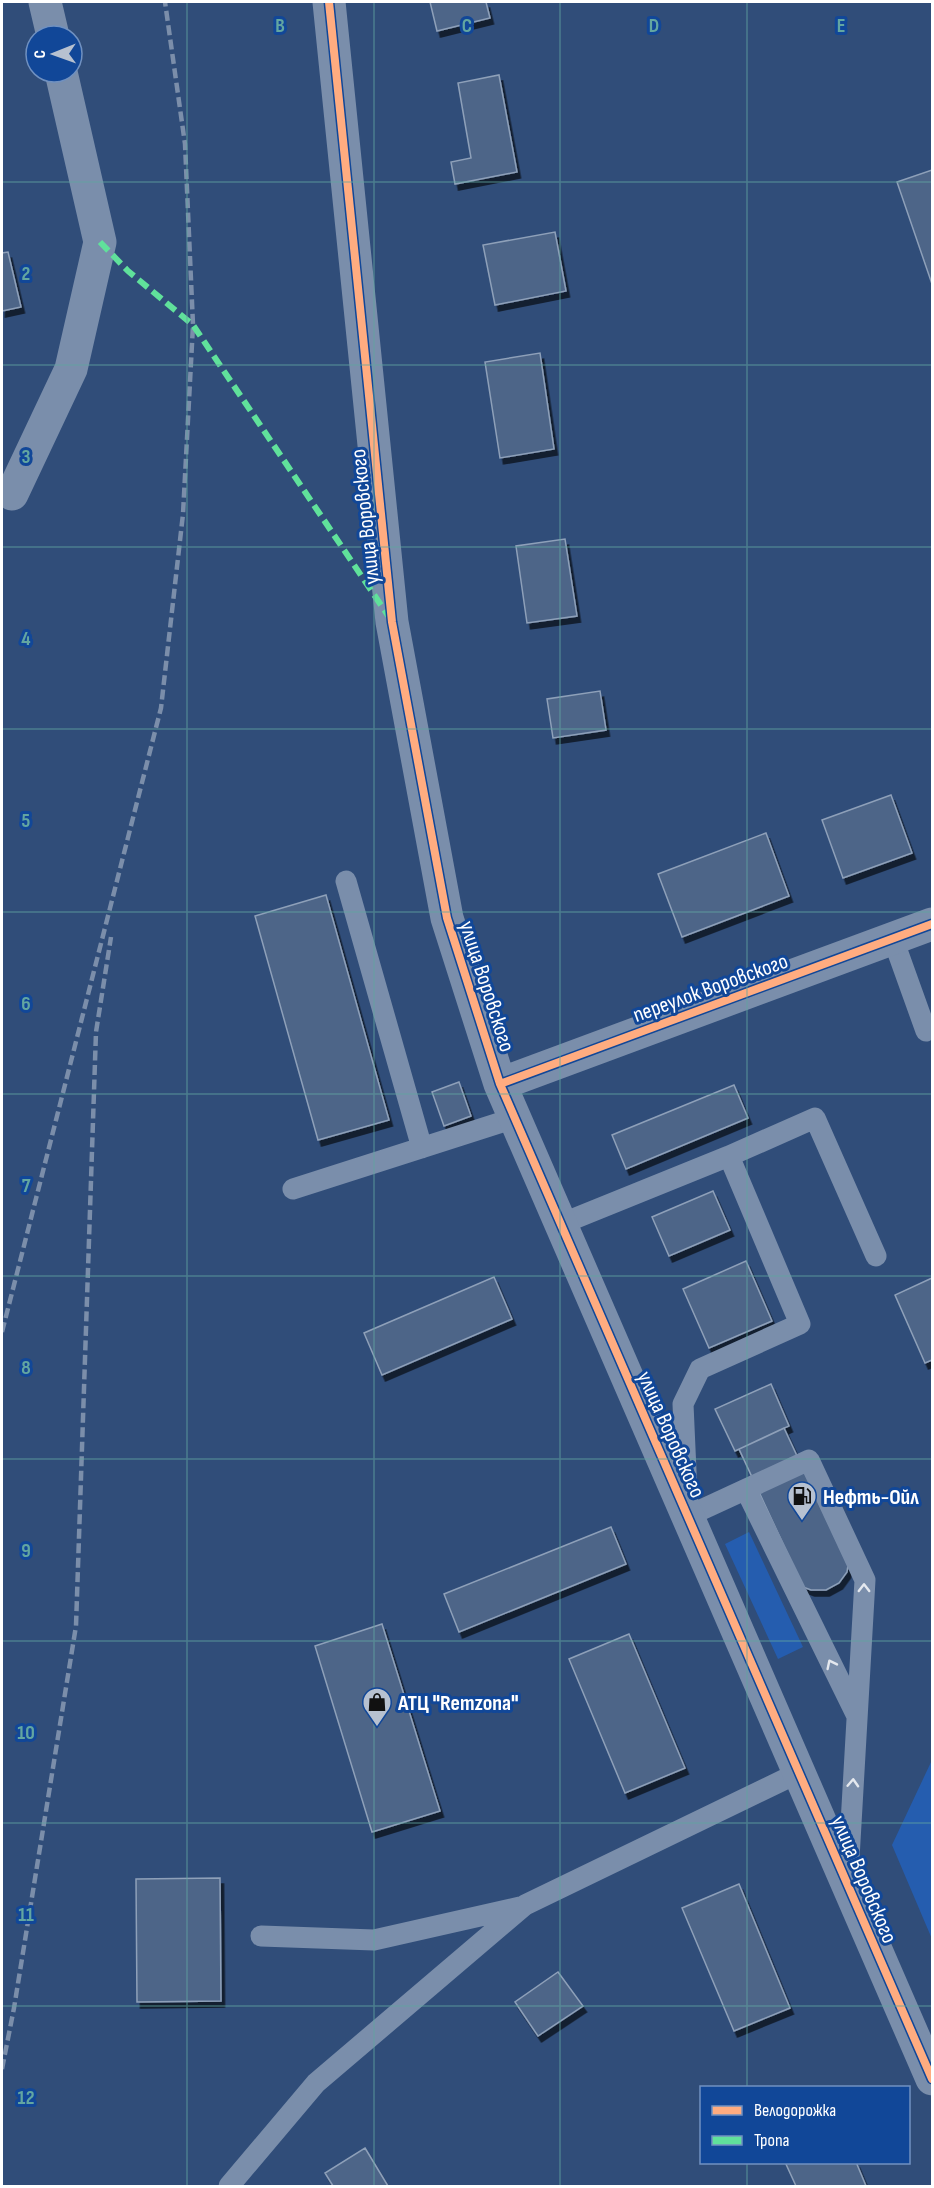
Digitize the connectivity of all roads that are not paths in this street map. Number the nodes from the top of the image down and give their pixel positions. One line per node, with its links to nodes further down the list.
1 (45, 2): 3 (street)
2 (329, 2): 10 (street, улица Воровского)
3 (50, 24)
4 (64, 84): 5 (street)
5 (12, 494)
6 (346, 881): 12 (lane)
7 (933, 924): 8 (street, переулок Воровского)
8 (893, 939): 9 (lane); 10 (street, переулок Воровского)
9 (926, 1031)
10 (500, 1084): 11 (street, улица Воровского)
11 (515, 1118): 12 (lane); 15 (street, улица Воровского)
12 (422, 1148): 14 (lane)
13 (729, 1156): 15 (lane); 16 (lane); 18 (lane)
14 (293, 1189)
15 (561, 1224): 18 (street, улица Воровского)
16 (876, 1256)
17 (746, 1490): 18 (lane); 19 (lane, one-way to 17); 19 (lane, one-way to 17)
18 (688, 1516): 20 (street, улица Воровского)
19 (857, 1716): 21 (lane, one-way to 19)
20 (800, 1772): 21 (street, улица Воровского); 22 (lane)
21 (847, 1883): 24 (street, улица Воровского)
22 (525, 1905): 23 (lane); 25 (lane)
23 (261, 1936)
24 (933, 2079)
25 (229, 2187)

